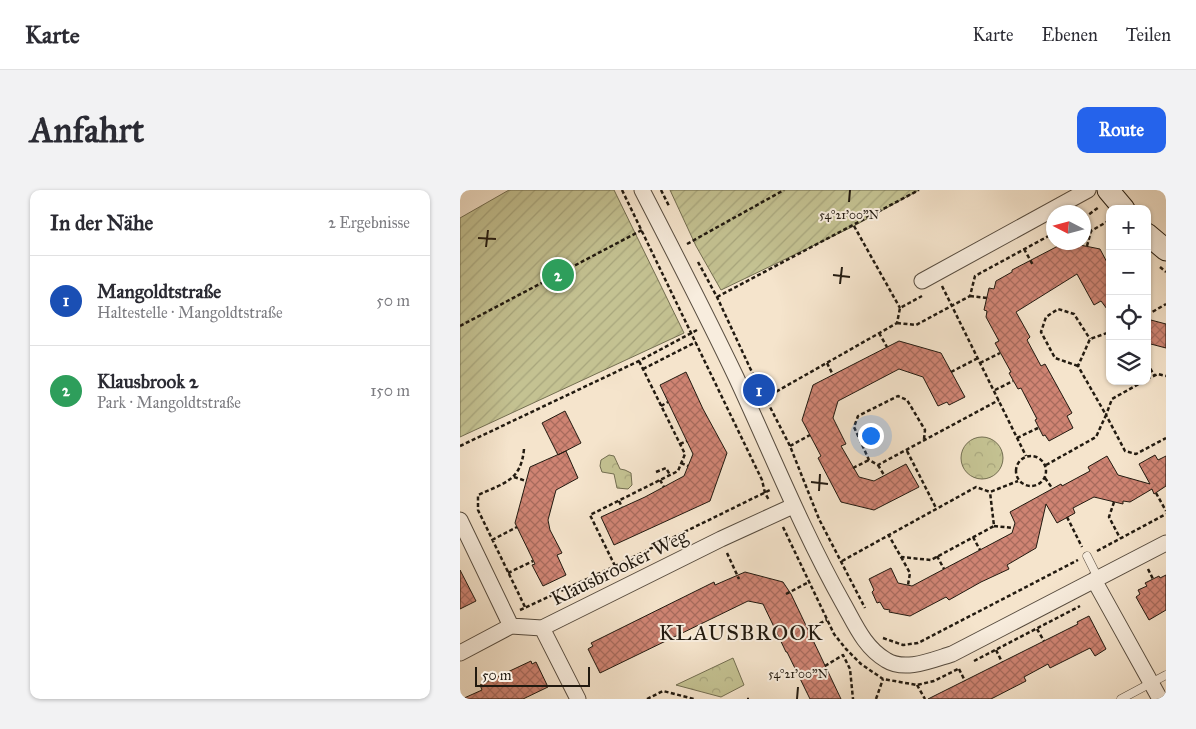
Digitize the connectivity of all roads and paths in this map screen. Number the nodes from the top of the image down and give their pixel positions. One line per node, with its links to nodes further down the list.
1 (622, 190): 14 (path)
2 (642, 190): 11 (street)
3 (661, 190): 9 (path)
4 (784, 190): 20 (path)
5 (919, 190): 13 (path)
6 (1088, 190): 23 (street)
7 (1105, 197): 8 (street); 10 (path)
8 (1118, 205)
9 (670, 208)
10 (1091, 211)
11 (658, 221): 14 (path); 29 (street)
12 (1106, 222): 15 (path)
13 (854, 226): 26 (path); 31 (path)
14 (642, 230): 35 (path); 36 (path)
15 (1091, 230)
16 (1046, 237): 18 (path)
17 (1151, 237): 19 (street)
18 (1024, 249): 22 (path); 25 (path)
19 (1166, 250)
20 (692, 251)
21 (696, 259): 26 (path)
22 (1033, 266)
23 (936, 274): 24 (street); 30 (path)
24 (922, 281): 31 (path)
25 (970, 296): 27 (path); 30 (path)
26 (717, 297): 29 (path); 58 (path)
27 (987, 298)
28 (1166, 304): 32 (path)
29 (701, 306): 34 (street)
30 (952, 306): 33 (path); 43 (path)
31 (900, 308): 33 (path)
32 (1151, 313)
33 (897, 323): 37 (path)
34 (710, 324): 36 (path); 62 (street)
35 (460, 326)
36 (691, 332): 40 (path); 44 (path)
37 (879, 333): 41 (path); 45 (path)
38 (1106, 333): 39 (path)
39 (1090, 339): 47 (path); 47 (path)
40 (696, 342): 48 (path); 93 (path)
41 (887, 348)
42 (1000, 353): 46 (path)
43 (978, 358): 46 (path); 50 (path)
44 (639, 360): 48 (path); 71 (path)
45 (826, 363): 51 (path); 58 (path)
46 (980, 363): 57 (path)
47 (1078, 366): 63 (path)
48 (643, 369): 61 (path)
49 (1151, 370): 52 (path)
50 (951, 372)
51 (833, 375)
52 (1154, 376): 53 (path); 54 (path)
53 (1166, 376)
54 (1151, 377)
55 (1013, 381): 57 (path)
56 (1137, 385): 63 (path)
57 (994, 391): 59 (path)
58 (766, 398): 62 (path); 72 (path)
59 (999, 400): 66 (path); 68 (path)
60 (668, 402): 61 (path)
61 (661, 406): 70 (path)
62 (750, 407): 97 (street)
63 (1106, 415): 67 (path); 79 (path)
64 (1038, 428): 66 (path)
65 (810, 434): 72 (path)
66 (1017, 438): 75 (path)
67 (1166, 438)
68 (924, 439): 74 (path); 76 (path)
69 (686, 441): 70 (path)
70 (680, 444): 77 (path)
71 (460, 446)
72 (790, 446): 118 (path)
73 (524, 449): 85 (path)
74 (907, 451): 78 (path); 99 (path)
75 (1026, 456): 79 (path); 88 (path)
76 (869, 460): 78 (path); 81 (path)
77 (681, 463): 80 (path); 83 (path)
78 (878, 465): 84 (path)
79 (1046, 465): 86 (path)
80 (688, 466)
81 (853, 468)
82 (656, 472): 83 (path)
83 (670, 475): 87 (path)
84 (884, 475)
85 (514, 477): 89 (path); 111 (path)
86 (1045, 478): 88 (path); 91 (path)
87 (660, 480): 90 (path); 95 (path)
88 (1018, 480): 92 (path)
89 (526, 481)
90 (664, 487)
91 (1052, 488)
92 (990, 492): 99 (path); 104 (path)
93 (765, 493): 101 (path); 119 (path)
94 (1156, 493): 100 (path)
95 (619, 500): 98 (path); 119 (path)
96 (1114, 502): 109 (path)
97 (793, 506): 101 (street, Klausbrooker Weg); 122 (street)
98 (622, 508)
99 (936, 508): 107 (path)
100 (1166, 513): 109 (path)
101 (776, 514): 110 (street, Klausbrooker Weg); 127 (path)
102 (1067, 517): 115 (path)
103 (460, 520): 134 (street)
104 (994, 526): 106 (path); 108 (path)
105 (517, 527): 111 (path)
106 (1013, 528)
107 (888, 534): 116 (path); 118 (path)
108 (973, 537): 113 (path); 114 (path)
109 (1120, 538): 115 (path)
110 (721, 539): 124 (path); 135 (street, Klausbrooker Weg)
111 (492, 540): 123 (path)
112 (1166, 543): 125 (street)
113 (980, 550)
114 (937, 556): 116 (path); 120 (path)
115 (1087, 556): 125 (lane); 138 (path)
116 (901, 557): 128 (path)
117 (533, 561): 123 (path)
118 (841, 561): 122 (path); 132 (path)
119 (614, 566): 131 (path)
120 (944, 569)
121 (1147, 569): 126 (path)
122 (824, 570): 144 (street)
123 (508, 573): 131 (path)
124 (739, 579)
125 (1096, 579): 130 (street); 144 (street)
126 (1152, 579)
127 (809, 582): 129 (path); 133 (path)
128 (908, 585)
129 (786, 594)
130 (1102, 595): 137 (path); 151 (street)
131 (525, 607): 134 (path)
132 (866, 610)
133 (827, 619): 136 (path); 140 (path)
134 (511, 626): 135 (street, Klausbrooker Weg); 142 (street)
135 (542, 628): 153 (street)
136 (808, 629)
137 (1037, 629): 139 (path); 141 (path)
138 (878, 632)
139 (1044, 641)
140 (846, 649): 143 (path); 149 (path)
141 (996, 650): 145 (path); 146 (path)
142 (460, 653)
143 (844, 655): 147 (path); 156 (path)
144 (887, 661): 149 (path)
145 (1002, 662)
146 (967, 665)
147 (825, 666)
148 (1166, 675): 151 (lane)
149 (883, 679): 152 (path); 157 (path)
150 (965, 680): 152 (path)
151 (1152, 683): 159 (lane); 160 (street)
152 (917, 685): 158 (path)
153 (578, 699)
154 (647, 699): 155 (path)
155 (694, 699)
156 (853, 699)
157 (876, 699)
158 (925, 699)
159 (1121, 699)
160 (1160, 699)

